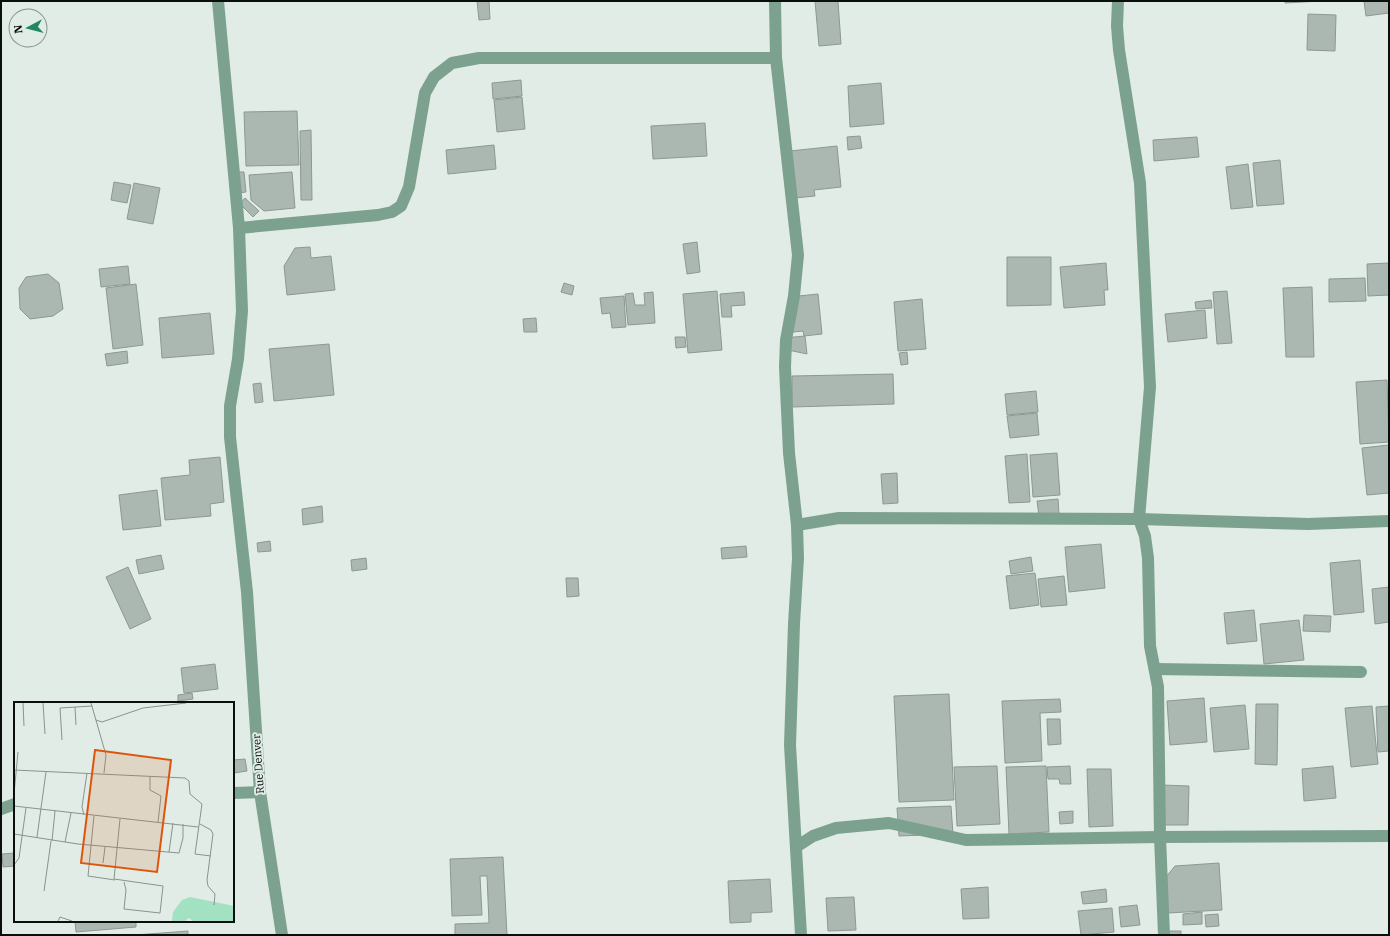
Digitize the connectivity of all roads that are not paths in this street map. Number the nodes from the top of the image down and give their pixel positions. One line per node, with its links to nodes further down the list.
1 (218, 1): 5 (street, Rue Denver)
2 (775, 1): 4 (street)
3 (1118, 1): 6 (street)
4 (776, 58): 5 (street); 8 (street)
5 (239, 228): 11 (street, Rue Denver)
6 (1139, 519): 7 (street); 8 (street); 9 (street)
7 (1389, 521)
8 (797, 525): 17 (street)
9 (1155, 669): 10 (street); 15 (street)
10 (1361, 672)
11 (260, 792): 12 (street); 18 (street, Rue Denver)
12 (234, 793)
13 (14, 804): 14 (street)
14 (1, 809)
15 (1160, 836): 16 (street); 17 (street); 20 (street)
16 (1389, 836)
17 (796, 847): 19 (street)
18 (282, 935)
19 (801, 935)
20 (1164, 935)

